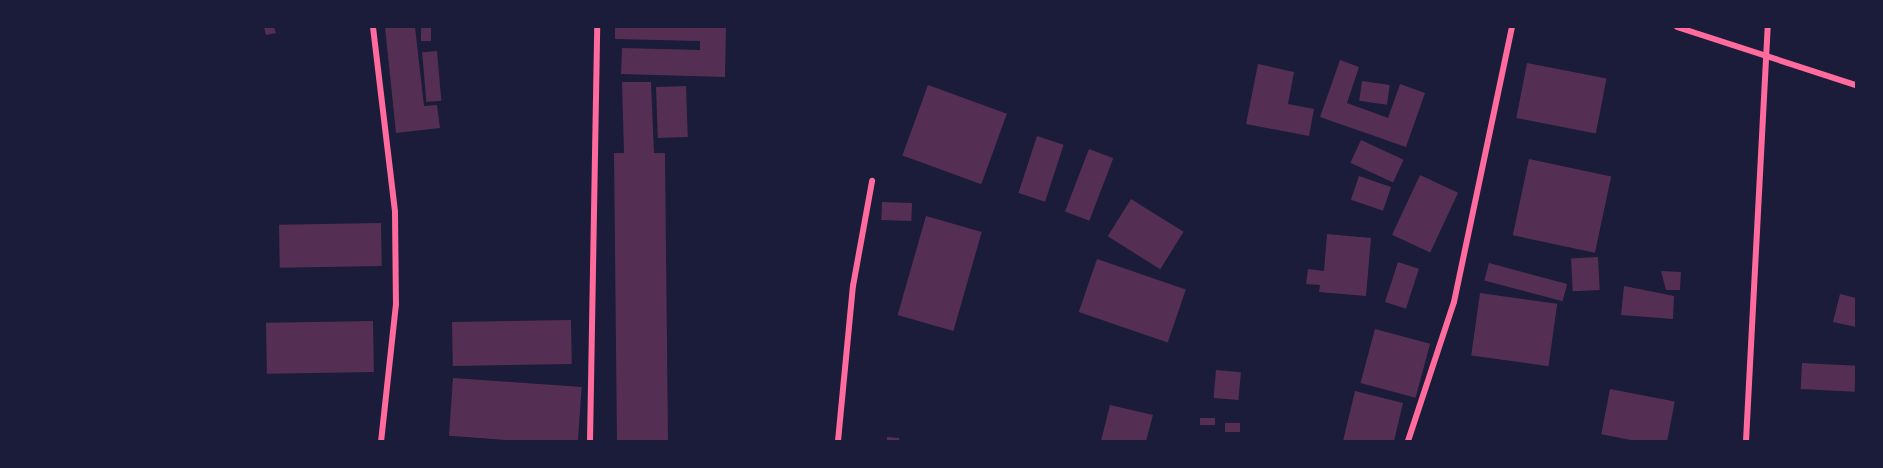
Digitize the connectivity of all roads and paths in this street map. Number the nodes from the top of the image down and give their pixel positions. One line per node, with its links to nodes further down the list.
1 (373, 27): 9 (street)
2 (597, 27): 10 (street)
3 (1512, 27): 12 (street)
4 (1677, 27): 6 (street)
5 (1768, 27): 6 (street)
6 (1765, 58): 7 (street); 13 (street)
7 (1856, 85)
8 (872, 181): 11 (street)
9 (381, 441)
10 (590, 441)
11 (838, 441)
12 (1408, 441)
13 (1746, 441)

